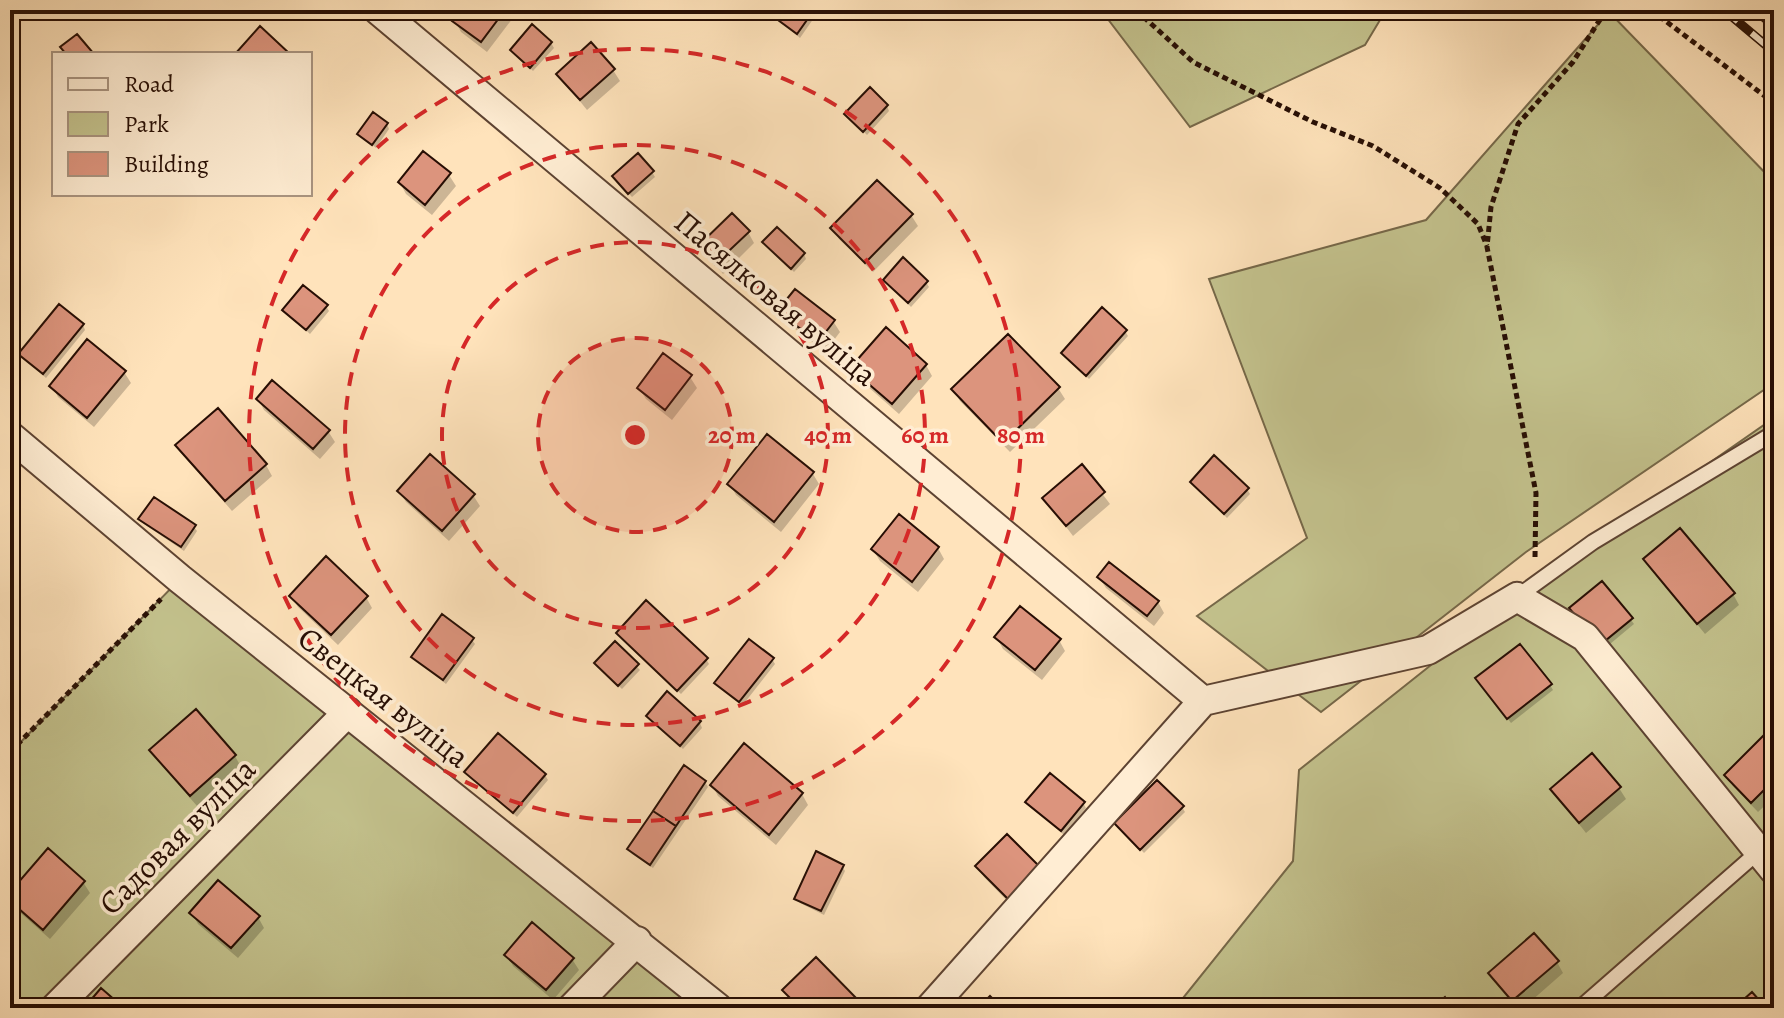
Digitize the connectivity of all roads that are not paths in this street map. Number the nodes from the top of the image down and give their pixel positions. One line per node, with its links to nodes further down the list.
1 (378, 10): 5 (street, Пасялковая вуліца)
2 (1774, 433): 4 (lane)
3 (10, 436): 6 (street, Свецкая вуліца)
4 (1526, 591): 5 (street); 7 (street)
5 (1203, 701): 12 (street)
6 (348, 712): 8 (street, Свецкая вуліца); 9 (street, Садовая вуліца)
7 (1769, 853): 13 (lane)
8 (637, 941): 10 (street); 11 (street, Свецкая вуліца)
9 (55, 1008)
10 (572, 1008)
11 (718, 1008)
12 (930, 1008)
13 (1580, 1008)

